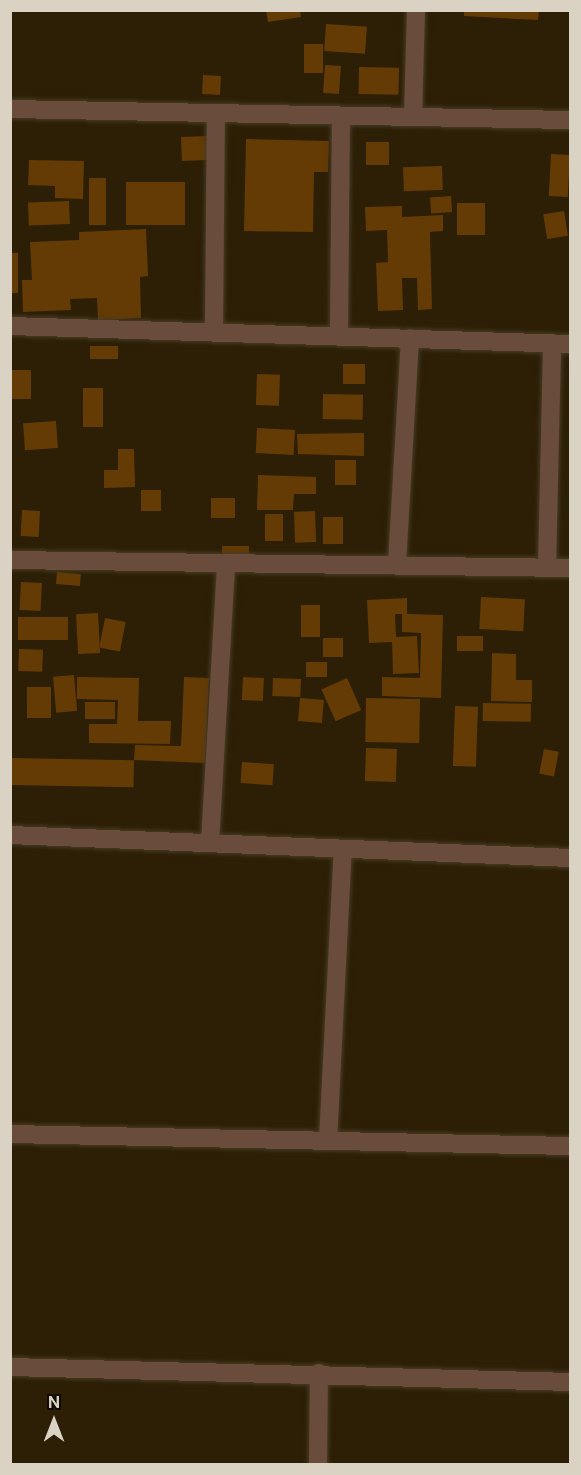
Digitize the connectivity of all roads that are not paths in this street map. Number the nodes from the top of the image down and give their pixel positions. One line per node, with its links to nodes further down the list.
1 (416, 10): 5 (street)
2 (10, 109): 3 (street)
3 (216, 114): 4 (street); 8 (street)
4 (341, 116): 5 (street); 9 (street)
5 (413, 117): 6 (street)
6 (570, 120)
7 (10, 326): 8 (street)
8 (214, 329): 9 (street)
9 (339, 335): 10 (street)
10 (410, 338): 11 (street); 14 (street)
11 (561, 344): 15 (street)
12 (10, 560): 13 (street)
13 (226, 564): 14 (street); 18 (street)
14 (397, 564): 15 (street)
15 (547, 568): 16 (street)
16 (570, 568)
17 (10, 835): 18 (street)
18 (210, 843): 19 (street)
19 (343, 849): 20 (street); 22 (street)
20 (570, 858)
21 (10, 1134): 22 (street)
22 (328, 1141): 23 (street)
23 (570, 1146)
24 (10, 1367): 25 (street)
25 (319, 1373): 26 (street); 27 (street)
26 (570, 1382)
27 (318, 1464)

